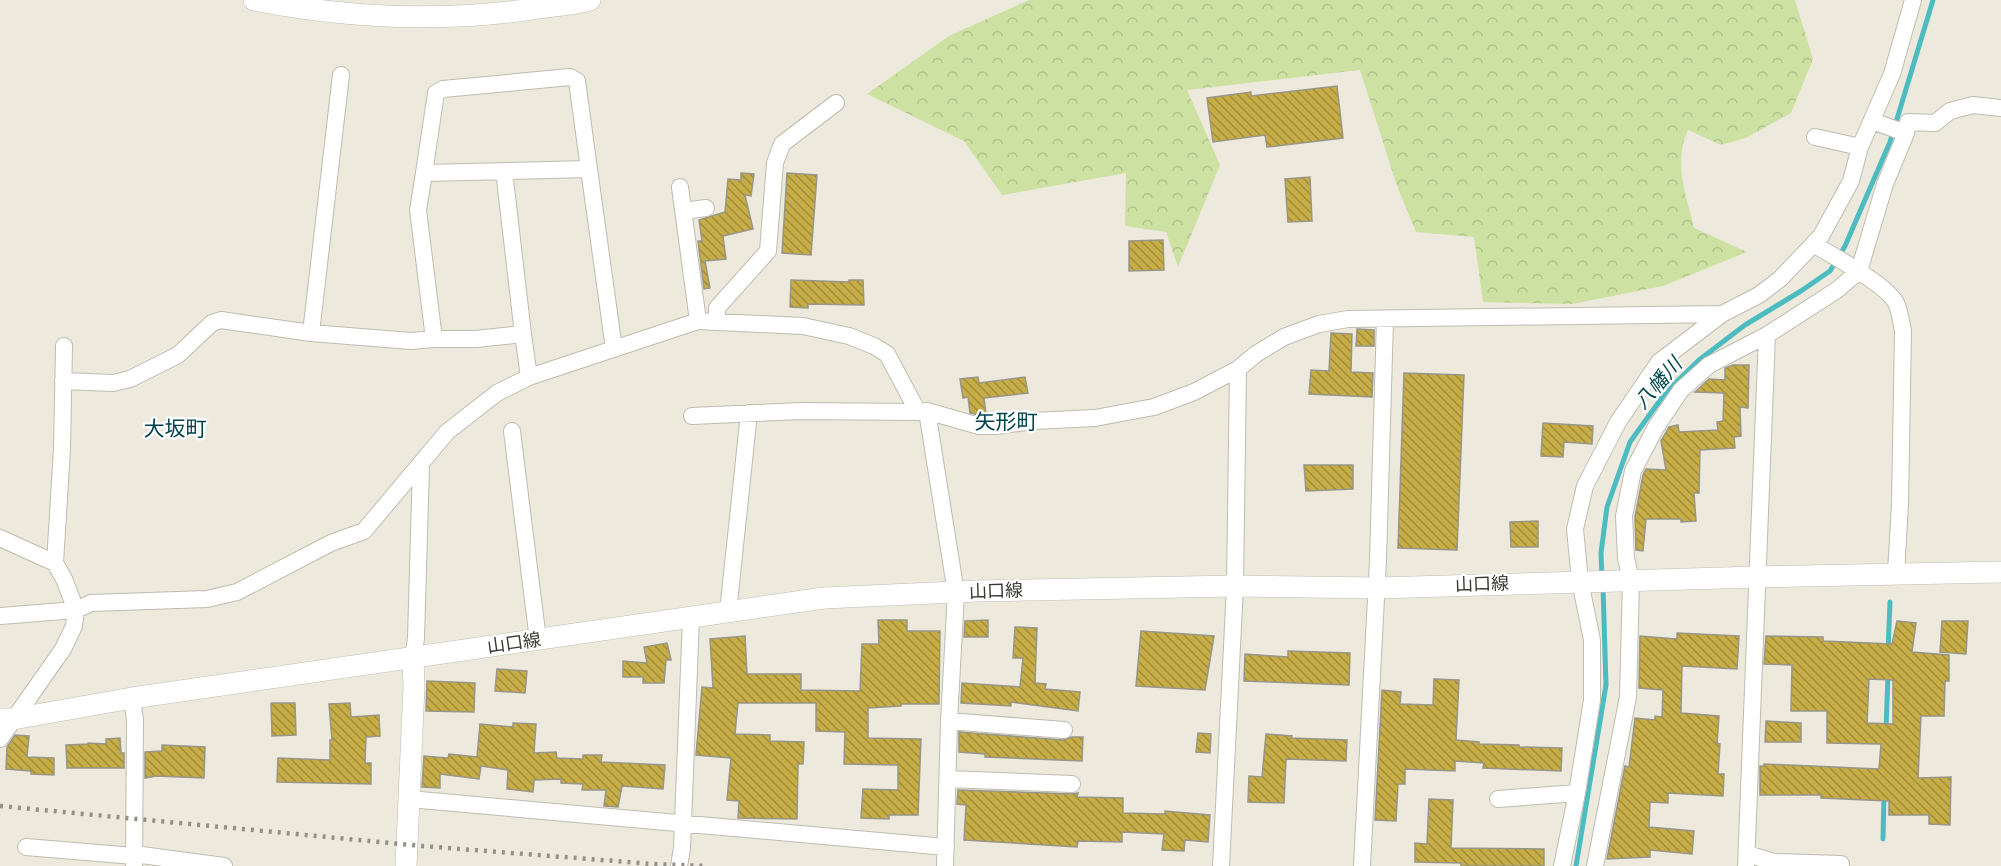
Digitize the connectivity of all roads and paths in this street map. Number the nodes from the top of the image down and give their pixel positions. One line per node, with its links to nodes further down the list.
1 (254, 0): 3 (street)
2 (1914, 0): 7 (street)
3 (584, 1)
4 (341, 75): 23 (street)
5 (836, 102): 22 (street)
6 (2001, 108): 8 (street)
7 (1875, 122): 8 (street); 10 (street)
8 (1904, 132): 18 (street)
9 (1815, 137): 10 (street)
10 (1860, 147): 17 (street)
11 (589, 169): 12 (street); 13 (street); 28 (street)
12 (504, 171): 13 (street); 24 (street)
13 (424, 173): 26 (street)
14 (680, 187): 16 (street)
15 (706, 208): 16 (street)
16 (683, 211): 21 (street)
17 (1820, 248): 18 (street); 19 (street)
18 (1853, 267): 25 (street); 40 (street)
19 (1722, 315): 20 (street); 42 (street)
20 (1385, 319): 29 (street); 45 (street)
21 (698, 321): 22 (street); 28 (street)
22 (717, 321): 32 (street)
23 (311, 333): 26 (street); 31 (street)
24 (523, 334): 26 (street); 30 (street)
25 (1767, 336): 41 (street); 43 (street)
26 (434, 339)
27 (64, 346): 31 (street)
28 (614, 349): 30 (street)
29 (1238, 369): 32 (street); 44 (street)
30 (529, 377): 36 (street)
31 (63, 381): 38 (street)
32 (923, 412): 33 (street); 46 (street)
33 (749, 413): 34 (street); 48 (street)
34 (692, 416)
35 (512, 430): 51 (street)
36 (421, 465): 47 (street); 52 (street)
37 (0, 538): 38 (street)
38 (55, 562): 47 (street)
39 (2001, 572): 40 (street, 山口線)
40 (1896, 573): 41 (street, 山口線)
41 (1757, 577): 43 (street, 山口線); 67 (street)
42 (1584, 581): 43 (street, 山口線); 45 (street, 山口線); 60 (street)
43 (1625, 581): 76 (street)
44 (1235, 586): 45 (street, 山口線); 46 (street, 山口線); 73 (street)
45 (1377, 588): 74 (street)
46 (956, 593): 48 (street, 山口線); 55 (street)
47 (76, 610): 49 (street); 54 (street)
48 (728, 612): 50 (street, 山口線)
49 (0, 616)
50 (692, 617): 51 (street, 山口線); 63 (street)
51 (538, 640): 52 (street, 山口線)
52 (413, 658): 53 (street, 山口線); 61 (street)
53 (132, 698): 54 (street, 山口線); 66 (street)
54 (6, 719): 57 (street)
55 (949, 721): 56 (street); 58 (street)
56 (1064, 730)
57 (0, 739)
58 (948, 779): 59 (street); 64 (street)
59 (1061, 779)
60 (1577, 793): 62 (street); 75 (street)
61 (409, 799): 63 (street); 70 (street)
62 (1498, 799)
63 (683, 823): 64 (street); 71 (street)
64 (946, 847): 72 (street)
65 (27, 848): 66 (street)
66 (134, 859): 69 (street)
67 (1746, 860): 68 (street)
68 (1841, 864)
69 (224, 866)
70 (406, 866)
71 (680, 866)
72 (945, 866)
73 (1221, 866)
74 (1362, 866)
75 (1562, 866)
76 (1595, 866)

